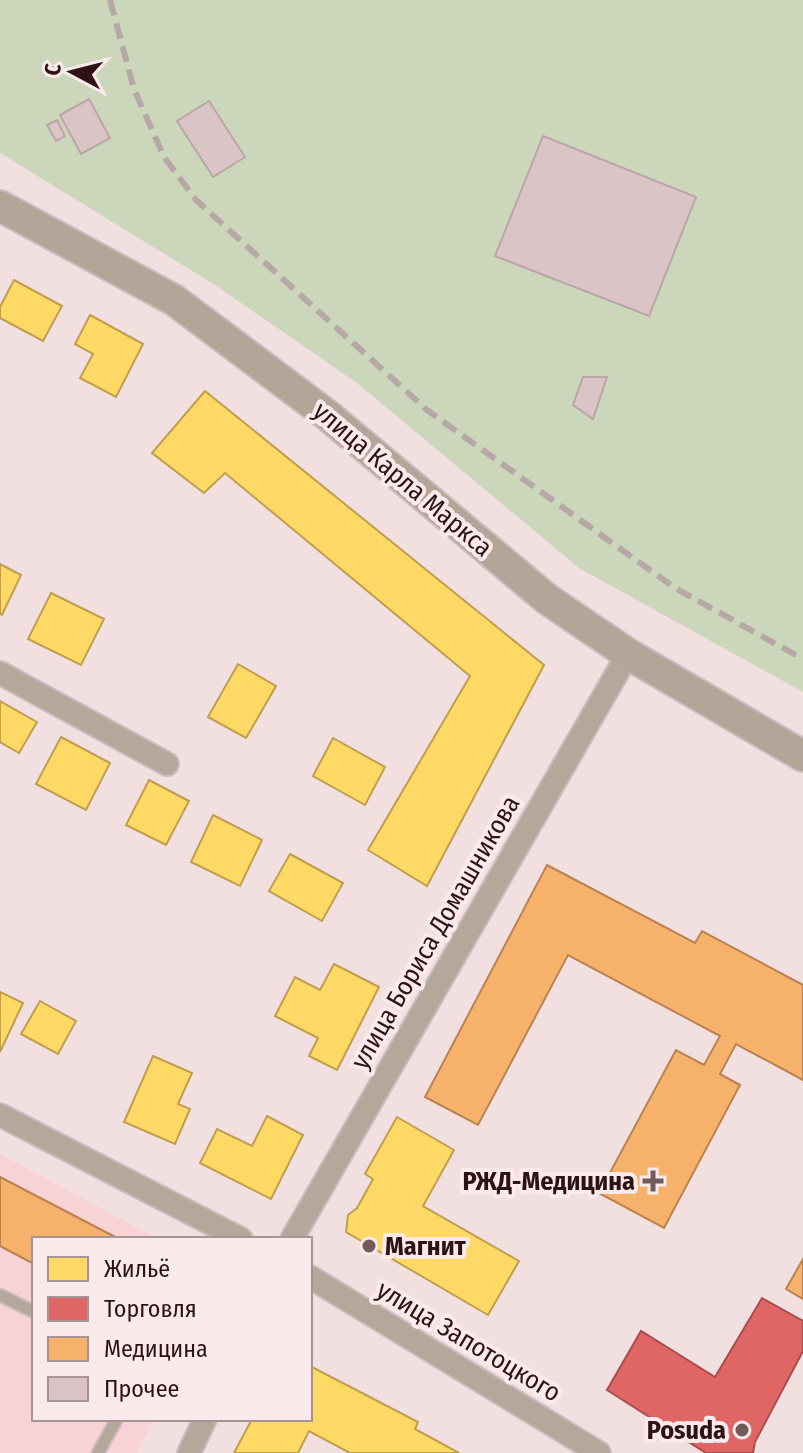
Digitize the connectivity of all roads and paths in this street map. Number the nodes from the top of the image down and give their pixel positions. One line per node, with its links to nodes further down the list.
1 (0, 206): 2 (street, улица Карла Маркса)
2 (628, 654): 4 (street, улица Карла Маркса); 8 (street, улица Бориса Домашникова)
3 (0, 673): 5 (street)
4 (803, 756)
5 (167, 764)
6 (0, 1115): 7 (street)
7 (237, 1237)
8 (293, 1237)
9 (312, 1278): 16 (street, улица Запотоцкого)
10 (0, 1295): 11 (lane)
11 (32, 1311)
12 (116, 1421): 14 (lane)
13 (204, 1421): 15 (street)
14 (98, 1453)
15 (189, 1453)
16 (599, 1453)

